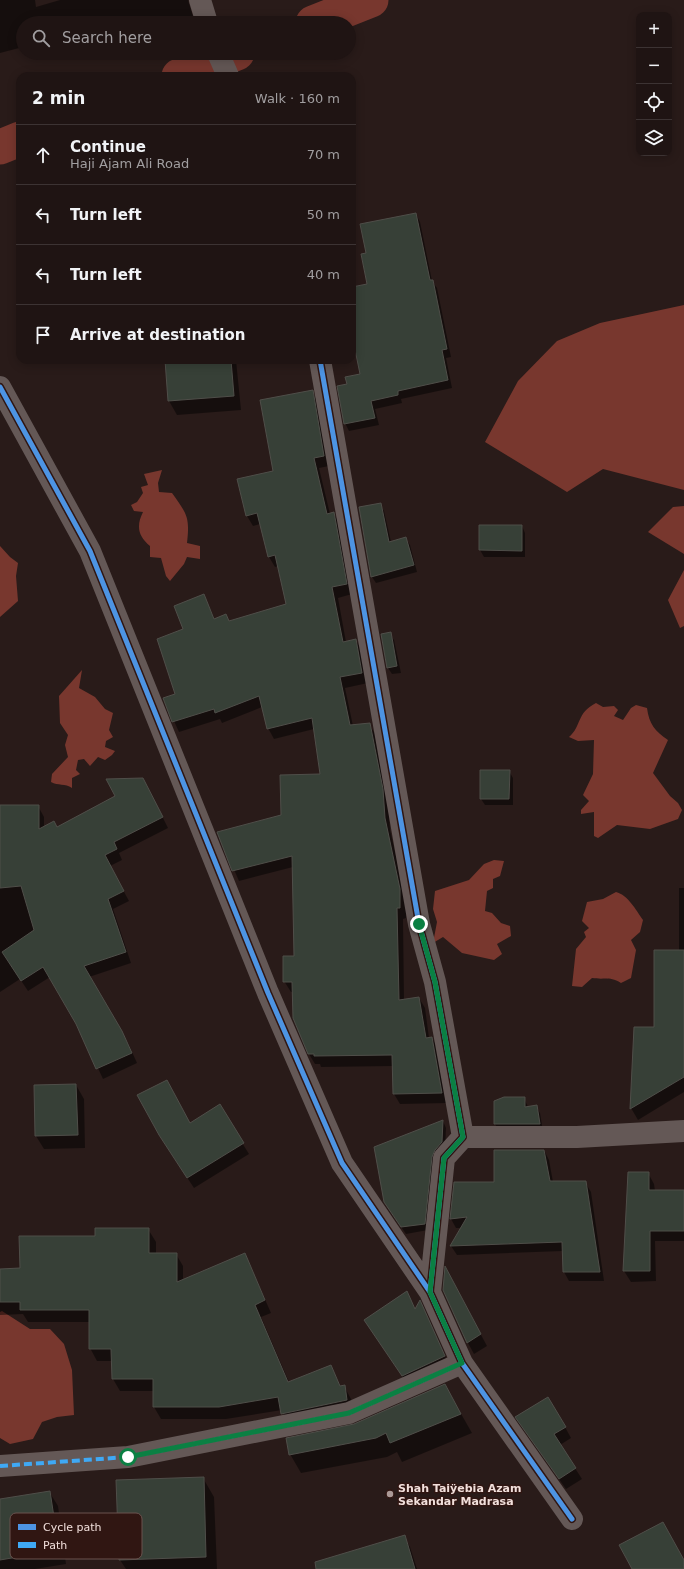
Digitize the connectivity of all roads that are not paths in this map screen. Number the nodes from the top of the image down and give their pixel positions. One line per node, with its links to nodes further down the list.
1 (200, 0): 2 (street)
2 (205, 16)
3 (321, 364): 6 (street)
4 (0, 387): 7 (street)
5 (684, 1131): 6 (street)
6 (463, 1137): 7 (street)
7 (430, 1292): 8 (street)
8 (462, 1363): 9 (street); 10 (street)
9 (0, 1466)
10 (572, 1519)

